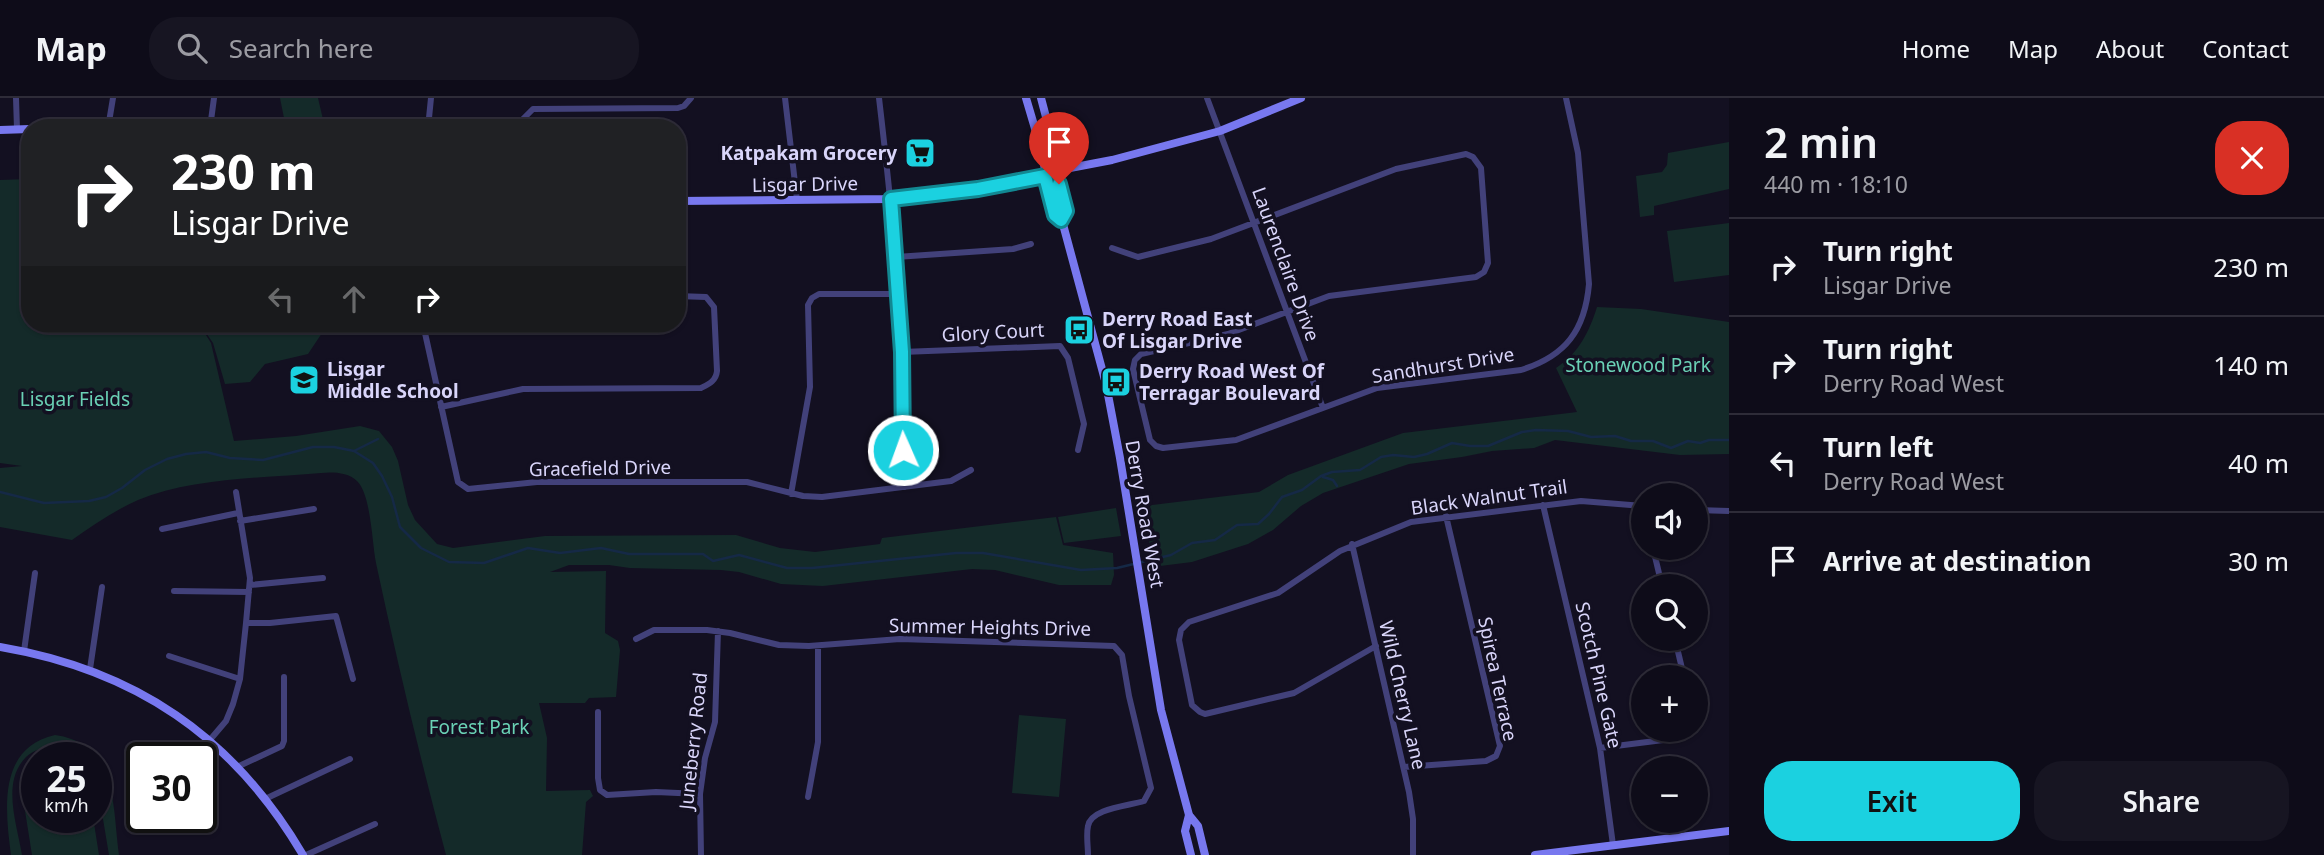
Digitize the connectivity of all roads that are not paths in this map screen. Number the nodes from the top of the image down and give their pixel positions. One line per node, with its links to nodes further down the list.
1 (16, 98): 17 (street)
2 (113, 98): 13 (street)
3 (214, 98): 14 (street)
4 (430, 98): 15 (street)
5 (691, 98): 16 (street)
6 (785, 98): 24 (street)
7 (879, 98): 23 (street)
8 (1026, 98): 22 (street, Derry Road West)
9 (1041, 98): 21 (street, Derry Road West)
10 (1207, 98): 20 (street, Laurenclaire Drive)
11 (1301, 98): 20 (street, Lisgar Drive)
12 (1566, 98): 37 (street, Sandhurst Drive)
13 (110, 119)
14 (211, 119)
15 (429, 119)
16 (523, 119)
17 (17, 129): 18 (street); 19 (street)
18 (21, 129)
19 (0, 131)
20 (1220, 131): 21 (street, Lisgar Drive); 27 (street, Laurenclaire Drive)
21 (1057, 172): 22 (street, Lisgar Drive); 26 (street, Derry Road West)
22 (1045, 176): 23 (street, Lisgar Drive); 26 (street, Derry Road West)
23 (891, 199): 24 (street, Lisgar Drive); 30 (street)
24 (797, 200): 25 (street, Lisgar Drive)
25 (686, 201)
26 (1061, 220): 80 (street, Derry Road West)
27 (1255, 223): 29 (street); 33 (street, Laurenclaire Drive); 33 (street, Sandhurst Drive)
28 (1031, 244): 30 (street)
29 (1112, 248)
30 (896, 257): 31 (street)
31 (898, 294): 35 (street); 42 (street)
32 (686, 296): 36 (street)
33 (1289, 313): 37 (street, Laurenclaire Drive); 37 (street, Sandhurst Drive)
34 (425, 333): 36 (street, Gracefield Drive)
35 (902, 352): 38 (street, Glory Court); 40 (street)
36 (441, 407): 42 (street, Gracefield Drive)
37 (1322, 408)
38 (1078, 450)
39 (971, 470): 40 (street, Gracefield Drive)
40 (905, 487): 42 (street, Gracefield Drive)
41 (236, 492): 48 (street)
42 (791, 494)
43 (1543, 505): 44 (street, Black Walnut Trail); 49 (street, Black Walnut Trail); 73 (street, Scotch Pine Gate)
44 (1631, 505)
45 (314, 509): 50 (street)
46 (1708, 510): 47 (street)
47 (1729, 510)
48 (239, 513): 50 (street); 51 (street)
49 (1446, 516): 52 (street, Black Walnut Trail); 76 (street, Spirea Terrace)
50 (240, 521): 56 (street)
51 (162, 529)
52 (1352, 544): 62 (street, Wild Cherry Lane); 62 (street, Black Walnut Trail)
53 (35, 573): 64 (street)
54 (323, 578): 56 (street)
55 (103, 587): 66 (street)
56 (250, 589): 57 (street); 58 (street)
57 (174, 591)
58 (246, 622): 68 (street); 69 (street)
59 (718, 631): 60 (street); 61 (street); 77 (street, Juneberry Road)
60 (636, 639)
61 (818, 646): 78 (street); 86 (street, Summer Heights Drive)
62 (1376, 646): 76 (street, Wild Cherry Lane)
63 (0, 647): 64 (street)
64 (24, 651): 66 (street)
65 (169, 656): 68 (street)
66 (90, 669): 71 (street)
67 (284, 677): 75 (street)
68 (240, 679): 71 (street)
69 (353, 680)
70 (598, 712): 77 (street)
71 (209, 741): 75 (street)
72 (1647, 742): 73 (street)
73 (1600, 748): 83 (street, Scotch Pine Gate)
74 (350, 759): 79 (street)
75 (237, 767): 79 (street)
76 (1404, 767): 89 (street, Wild Cherry Lane)
77 (700, 794): 85 (street, Juneberry Road)
78 (808, 797)
79 (265, 799): 84 (street)
80 (1189, 815): 87 (street, Derry Road West); 88 (street, Derry Road West)
81 (375, 824): 84 (street)
82 (1729, 831): 83 (street)
83 (1612, 845): 90 (street); 91 (street, Scotch Pine Gate)
84 (304, 855)
85 (701, 855)
86 (1088, 855)
87 (1191, 855)
88 (1205, 855)
89 (1413, 855)
90 (1535, 855)
91 (1614, 855)

